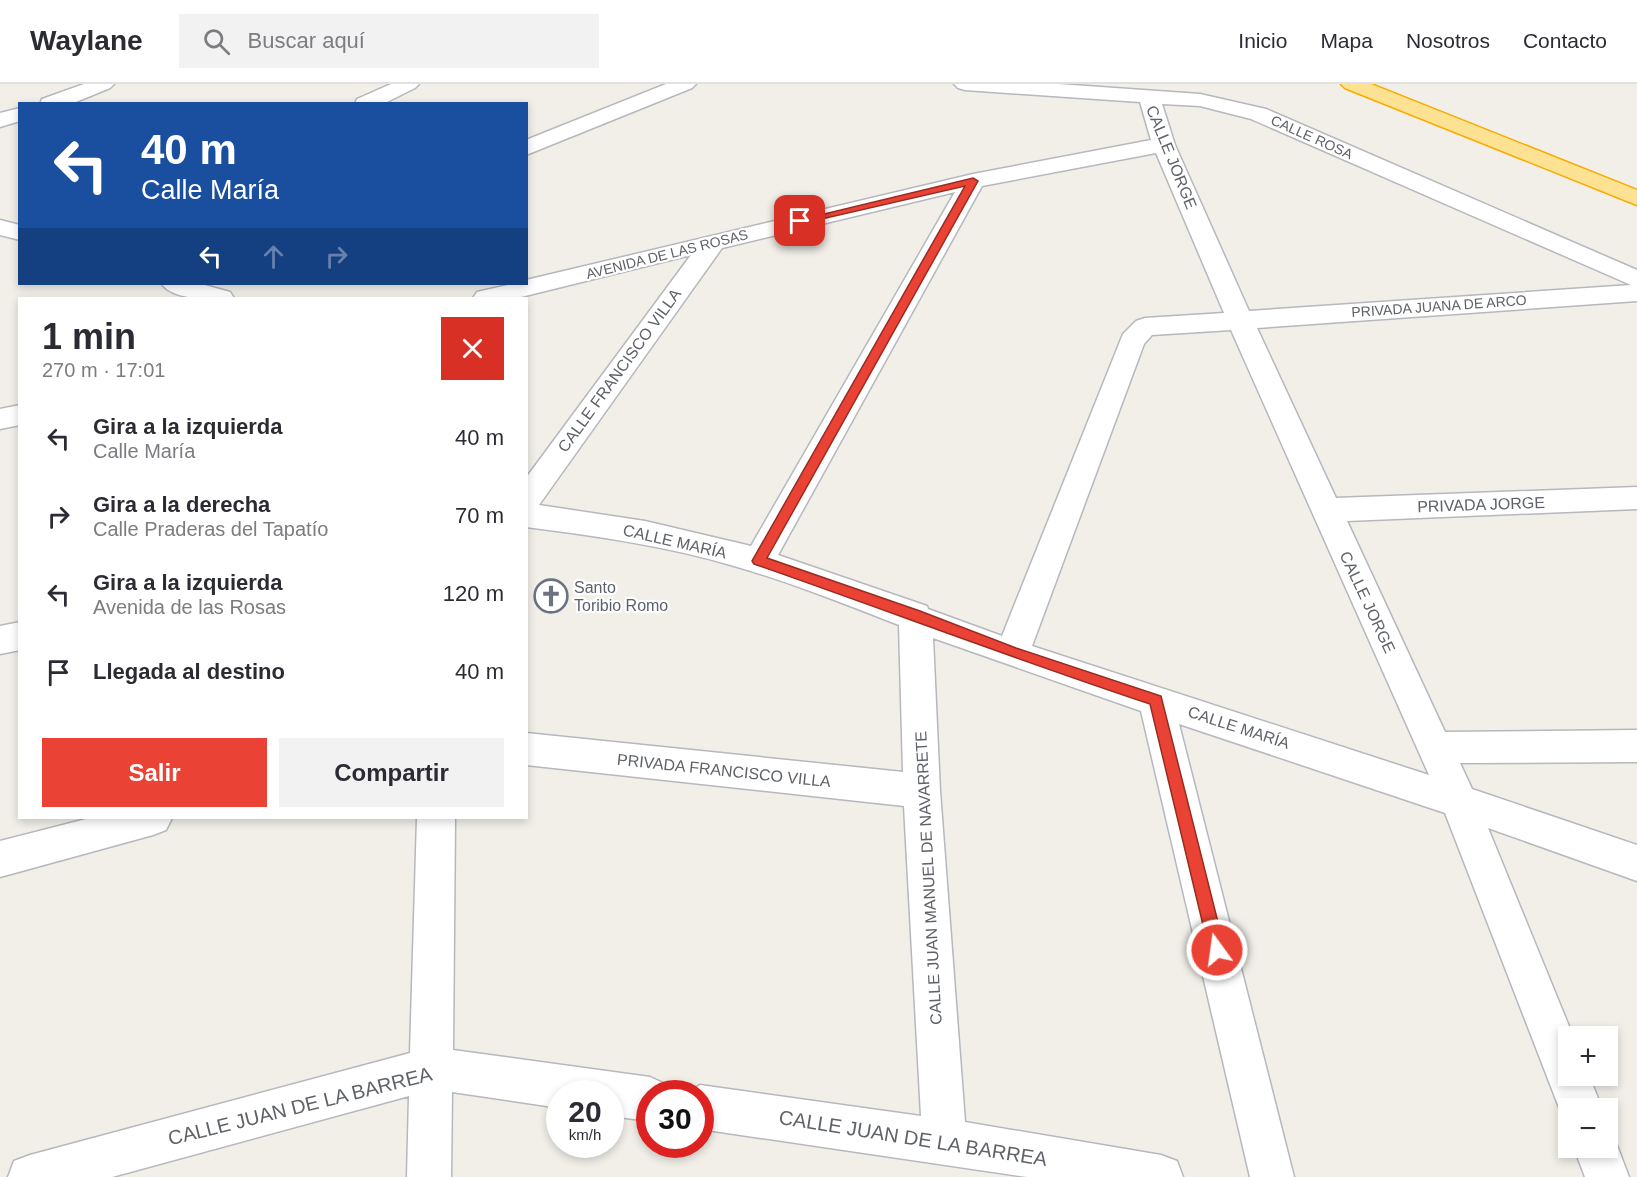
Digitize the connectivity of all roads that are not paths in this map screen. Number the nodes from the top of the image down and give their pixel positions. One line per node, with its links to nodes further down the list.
1 (103, 84): 7 (street)
2 (408, 84): 8 (street)
3 (685, 84): 12 (street)
4 (965, 84): 6 (street, CALLE ROSA)
5 (1352, 84): 14 (highway)
6 (1149, 98): 11 (street, CALLE JORGE); 18 (street, CALLE ROSA)
7 (55, 102)
8 (369, 102)
9 (18, 115): 10 (street)
10 (0, 120)
11 (1164, 145): 13 (street, AVENIDA DE LAS ROSAS); 23 (street, CALLE JORGE)
12 (528, 147)
13 (973, 181): 17 (street, AVENIDA DE LAS ROSAS); 30 (street)
14 (1637, 198)
15 (0, 227): 16 (street)
16 (18, 232)
17 (714, 241): 22 (street, AVENIDA DE LAS ROSAS); 26 (street, CALLE FRANCISCO VILLA)
18 (1637, 279)
19 (178, 285): 21 (street)
20 (1637, 293): 23 (street, PRIVADA JUANA DE ARCO)
21 (218, 297)
22 (490, 297)
23 (1241, 322): 28 (street, CALLE JORGE); 34 (street, PRIVADA JUANA DE ARCO)
24 (18, 415): 25 (street)
25 (0, 419)
26 (531, 485)
27 (1637, 498): 28 (street, PRIVADA JORGE)
28 (1326, 510): 37 (street, CALLE JORGE)
29 (528, 515): 30 (street, CALLE MARÍA)
30 (759, 561): 31 (street, CALLE MARÍA)
31 (915, 615): 34 (street, CALLE MARÍA); 39 (street, CALLE JUAN MANUEL DE NAVARRETE)
32 (18, 636): 33 (street)
33 (0, 640)
34 (1012, 653): 35 (street, CALLE MARÍA)
35 (1156, 700): 40 (street, CALLE MARÍA); 54 (street)
36 (1637, 746): 37 (street)
37 (1435, 748): 40 (street, CALLE JORGE)
38 (528, 749): 39 (street, PRIVADA FRANCISCO VILLA)
39 (922, 790): 49 (street, CALLE JUAN MANUEL DE NAVARRETE)
40 (1458, 799): 44 (street, CALLE MARÍA); 47 (street, CALLE JORGE)
41 (149, 819): 43 (street)
42 (436, 819): 45 (street)
43 (0, 859)
44 (1637, 863)
45 (432, 1068): 46 (street, CALLE JUAN DE LA BARREA); 51 (street, CALLE JUAN DE LA BARREA); 52 (street)
46 (546, 1085)
47 (1576, 1098)
48 (714, 1109): 49 (street, CALLE JUAN DE LA BARREA)
49 (944, 1142): 53 (street, CALLE JUAN DE LA BARREA)
50 (1600, 1158): 55 (street)
51 (30, 1177)
52 (429, 1177)
53 (1161, 1177)
54 (1272, 1177)
55 (1607, 1177)

